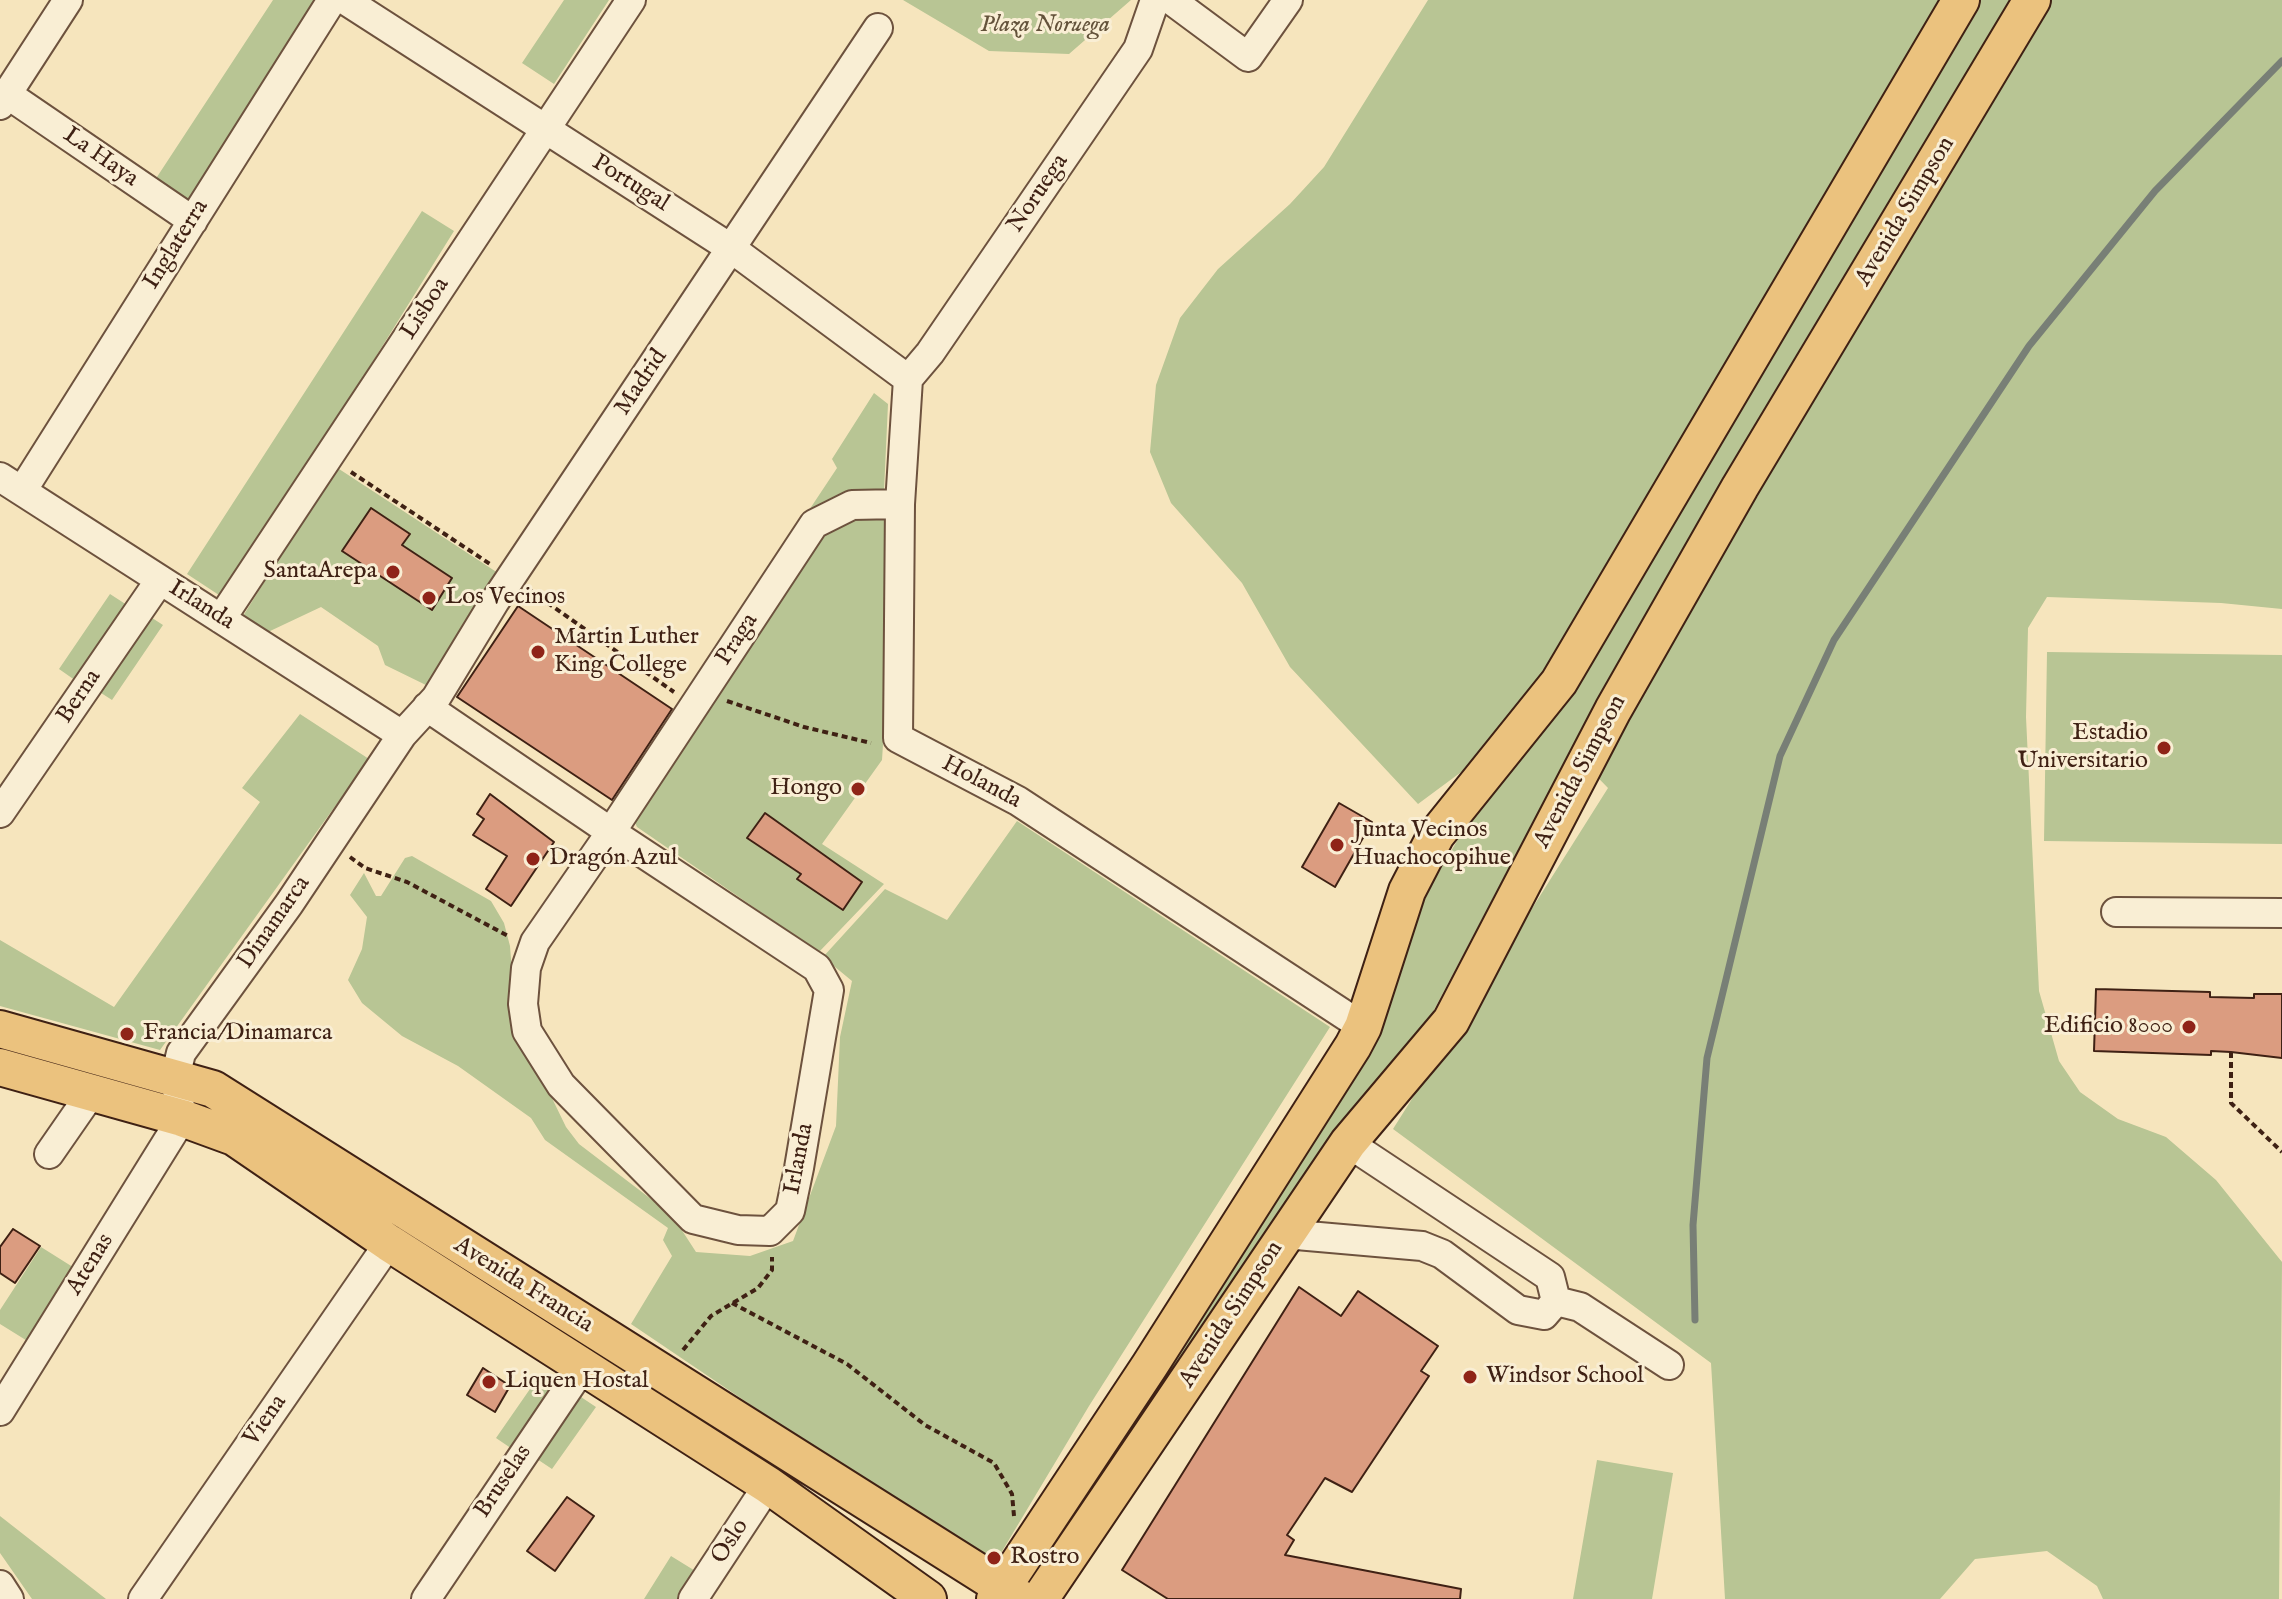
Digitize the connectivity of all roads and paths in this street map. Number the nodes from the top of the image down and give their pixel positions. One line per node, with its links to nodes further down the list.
1 (68, 0): 11 (street)
2 (332, 0): 13 (street, Inglaterra)
3 (345, 0): 12 (street, Portugal)
4 (631, 0): 12 (street, Lisboa)
5 (1155, 0): 15 (street, Noruega)
6 (1171, 0): 7 (street)
7 (1288, 0)
8 (1961, 0): 20 (main road, Avenida Simpson)
9 (2032, 0): 23 (main road, Avenida Simpson)
10 (878, 28): 14 (street, Madrid)
11 (4, 100): 13 (street, La Haya)
12 (545, 130): 14 (street, Portugal); 19 (street, Lisboa)
13 (193, 221): 16 (street, Inglaterra)
14 (732, 249): 15 (street, Portugal); 22 (street, Madrid)
15 (908, 379): 17 (street)
16 (11, 484): 18 (street, Irlanda)
17 (900, 504): 21 (street, Praga); 25 (street)
18 (160, 580): 19 (street, Irlanda); 26 (street, Berna)
19 (221, 619): 24 (street, Irlanda)
20 (1559, 682): 23 (main road); 32 (main road, Avenida Simpson)
21 (704, 691): 25 (path); 27 (street, Praga)
22 (427, 707): 24 (street, Madrid); 27 (street, Irlanda)
23 (1613, 710): 39 (main road, Avenida Simpson)
24 (402, 735): 36 (street, Dinamarca)
25 (910, 744): 32 (street, Holanda)
26 (0, 813)
27 (611, 832): 31 (street); 42 (street, Irlanda)
28 (346, 855): 31 (path)
29 (2116, 912): 30 (street)
30 (2282, 913)
31 (531, 953): 42 (street)
32 (1363, 1027): 54 (main road, Avenida Simpson)
33 (0, 1029): 36 (main road, Avenida Francia)
34 (2231, 1052): 40 (path)
35 (0, 1067): 37 (main road, Avenida Francia)
36 (175, 1078): 38 (street); 54 (main road, Avenida Francia)
37 (92, 1092): 38 (main road, Avenida Francia); 41 (street)
38 (182, 1118): 44 (main road, Avenida Francia); 50 (street, Atenas)
39 (1348, 1143): 43 (main road, Avenida Simpson); 45 (street)
40 (2282, 1152)
41 (49, 1154)
42 (770, 1231): 46 (path)
43 (1285, 1234): 45 (street); 60 (main road, Avenida Simpson)
44 (389, 1243): 48 (main road, Avenida Francia); 56 (street, Viena)
45 (1556, 1301): 49 (street)
46 (732, 1303): 47 (path); 52 (path)
47 (675, 1362)
48 (584, 1365): 51 (main road, Avenida Francia); 57 (street, Bruselas)
49 (1669, 1365)
50 (0, 1411)
51 (768, 1485): 58 (street, Oslo); 59 (main road, Avenida Francia)
52 (1015, 1526)
53 (0, 1585): 55 (street)
54 (1006, 1595)
55 (9, 1599)
56 (143, 1599)
57 (426, 1599)
58 (693, 1599)
59 (928, 1599)
60 (1040, 1599)

